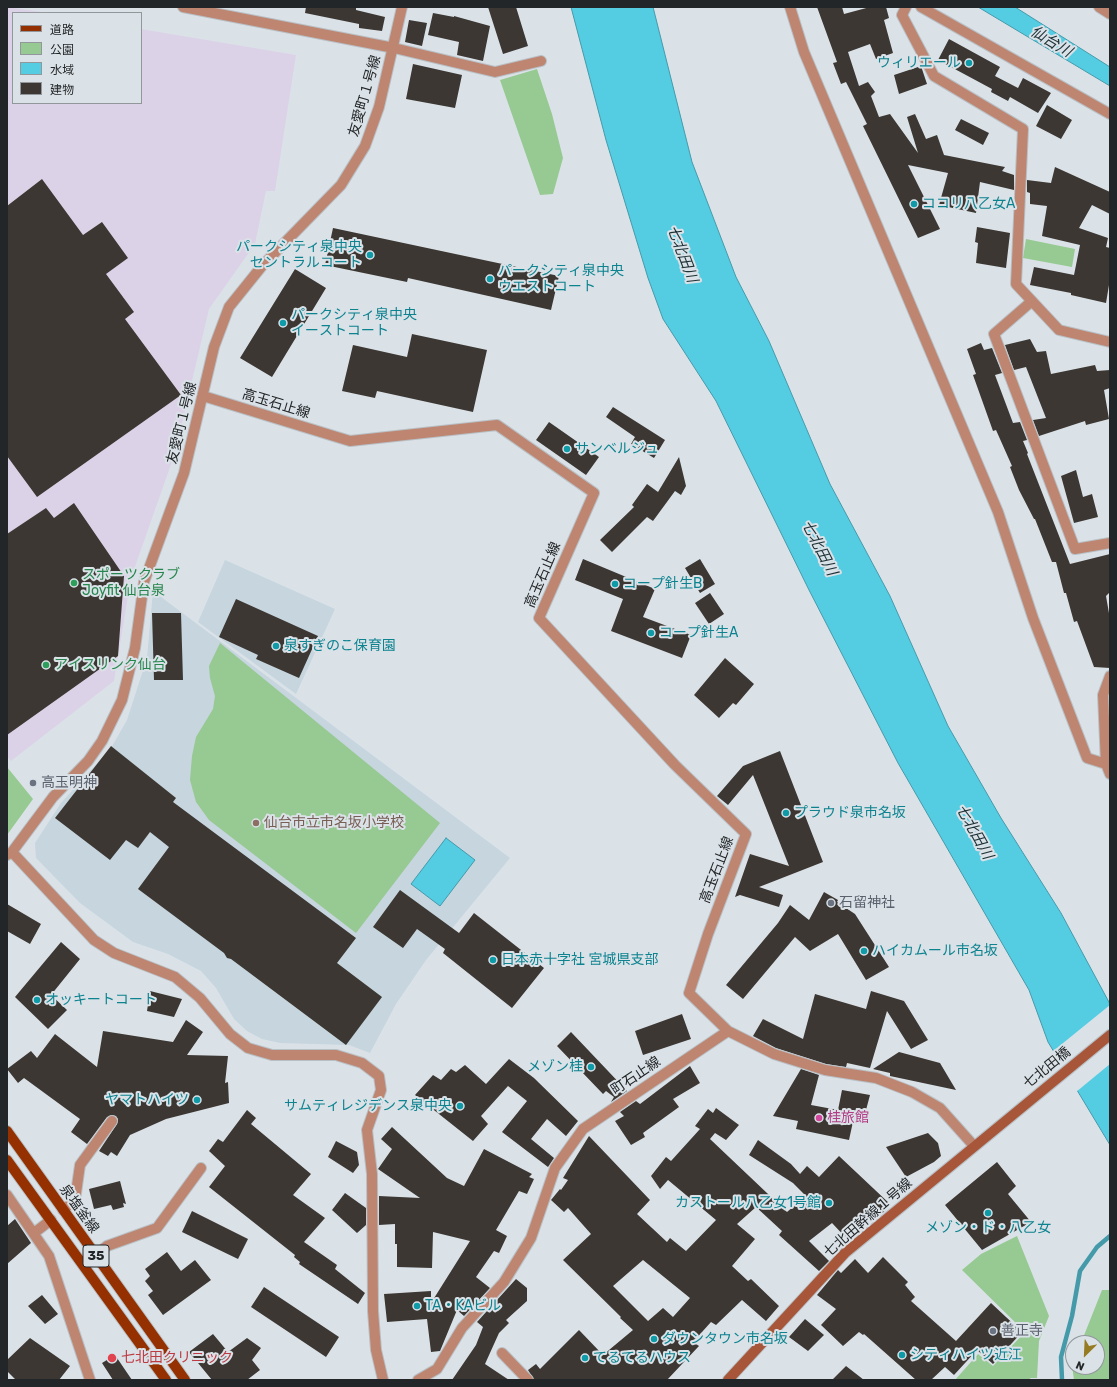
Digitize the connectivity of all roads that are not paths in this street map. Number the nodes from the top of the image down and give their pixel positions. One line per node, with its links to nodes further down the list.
1 (183, 7): 8 (street)
2 (402, 7): 8 (street, 友愛町１号線)
3 (790, 7): 16 (street)
4 (906, 7): 11 (street)
5 (921, 7): 10 (street)
6 (1099, 7): 7 (street)
7 (1110, 14)
8 (394, 48): 9 (street); 13 (street, 友愛町１号線)
9 (541, 61)
10 (1110, 114)
11 (1032, 301): 12 (street); 14 (street)
12 (1110, 342)
13 (204, 396): 18 (street, 友愛町１号線); 19 (street, 高玉石止線)
14 (1110, 543)
15 (1110, 676): 16 (street)
16 (1106, 764): 17 (street)
17 (1110, 774)
18 (9, 854): 36 (street)
19 (728, 1031): 24 (street); 37 (street, 町石止線)
20 (1110, 1035): 22 (street, 七北田橋)
21 (112, 1121): 28 (street)
22 (1002, 1122): 24 (street, 七北田幹線１号線)
23 (7, 1131): 28 (main road, 泉塩釜線 / 35)
24 (974, 1146): 39 (street, 七北田幹線１号線)
25 (7, 1160): 29 (main road, 35)
26 (201, 1168): 31 (street)
27 (7, 1195): 30 (street)
28 (63, 1210): 31 (main road, 泉塩釜線 / 35)
29 (51, 1220): 30 (street); 34 (main road, 35)
30 (34, 1233): 33 (street)
31 (95, 1255): 35 (main road, 泉塩釜線 / 35)
32 (502, 1352): 38 (street)
33 (90, 1380)
34 (166, 1380)
35 (185, 1380)
36 (383, 1380)
37 (418, 1380)
38 (528, 1380)
39 (728, 1380)

